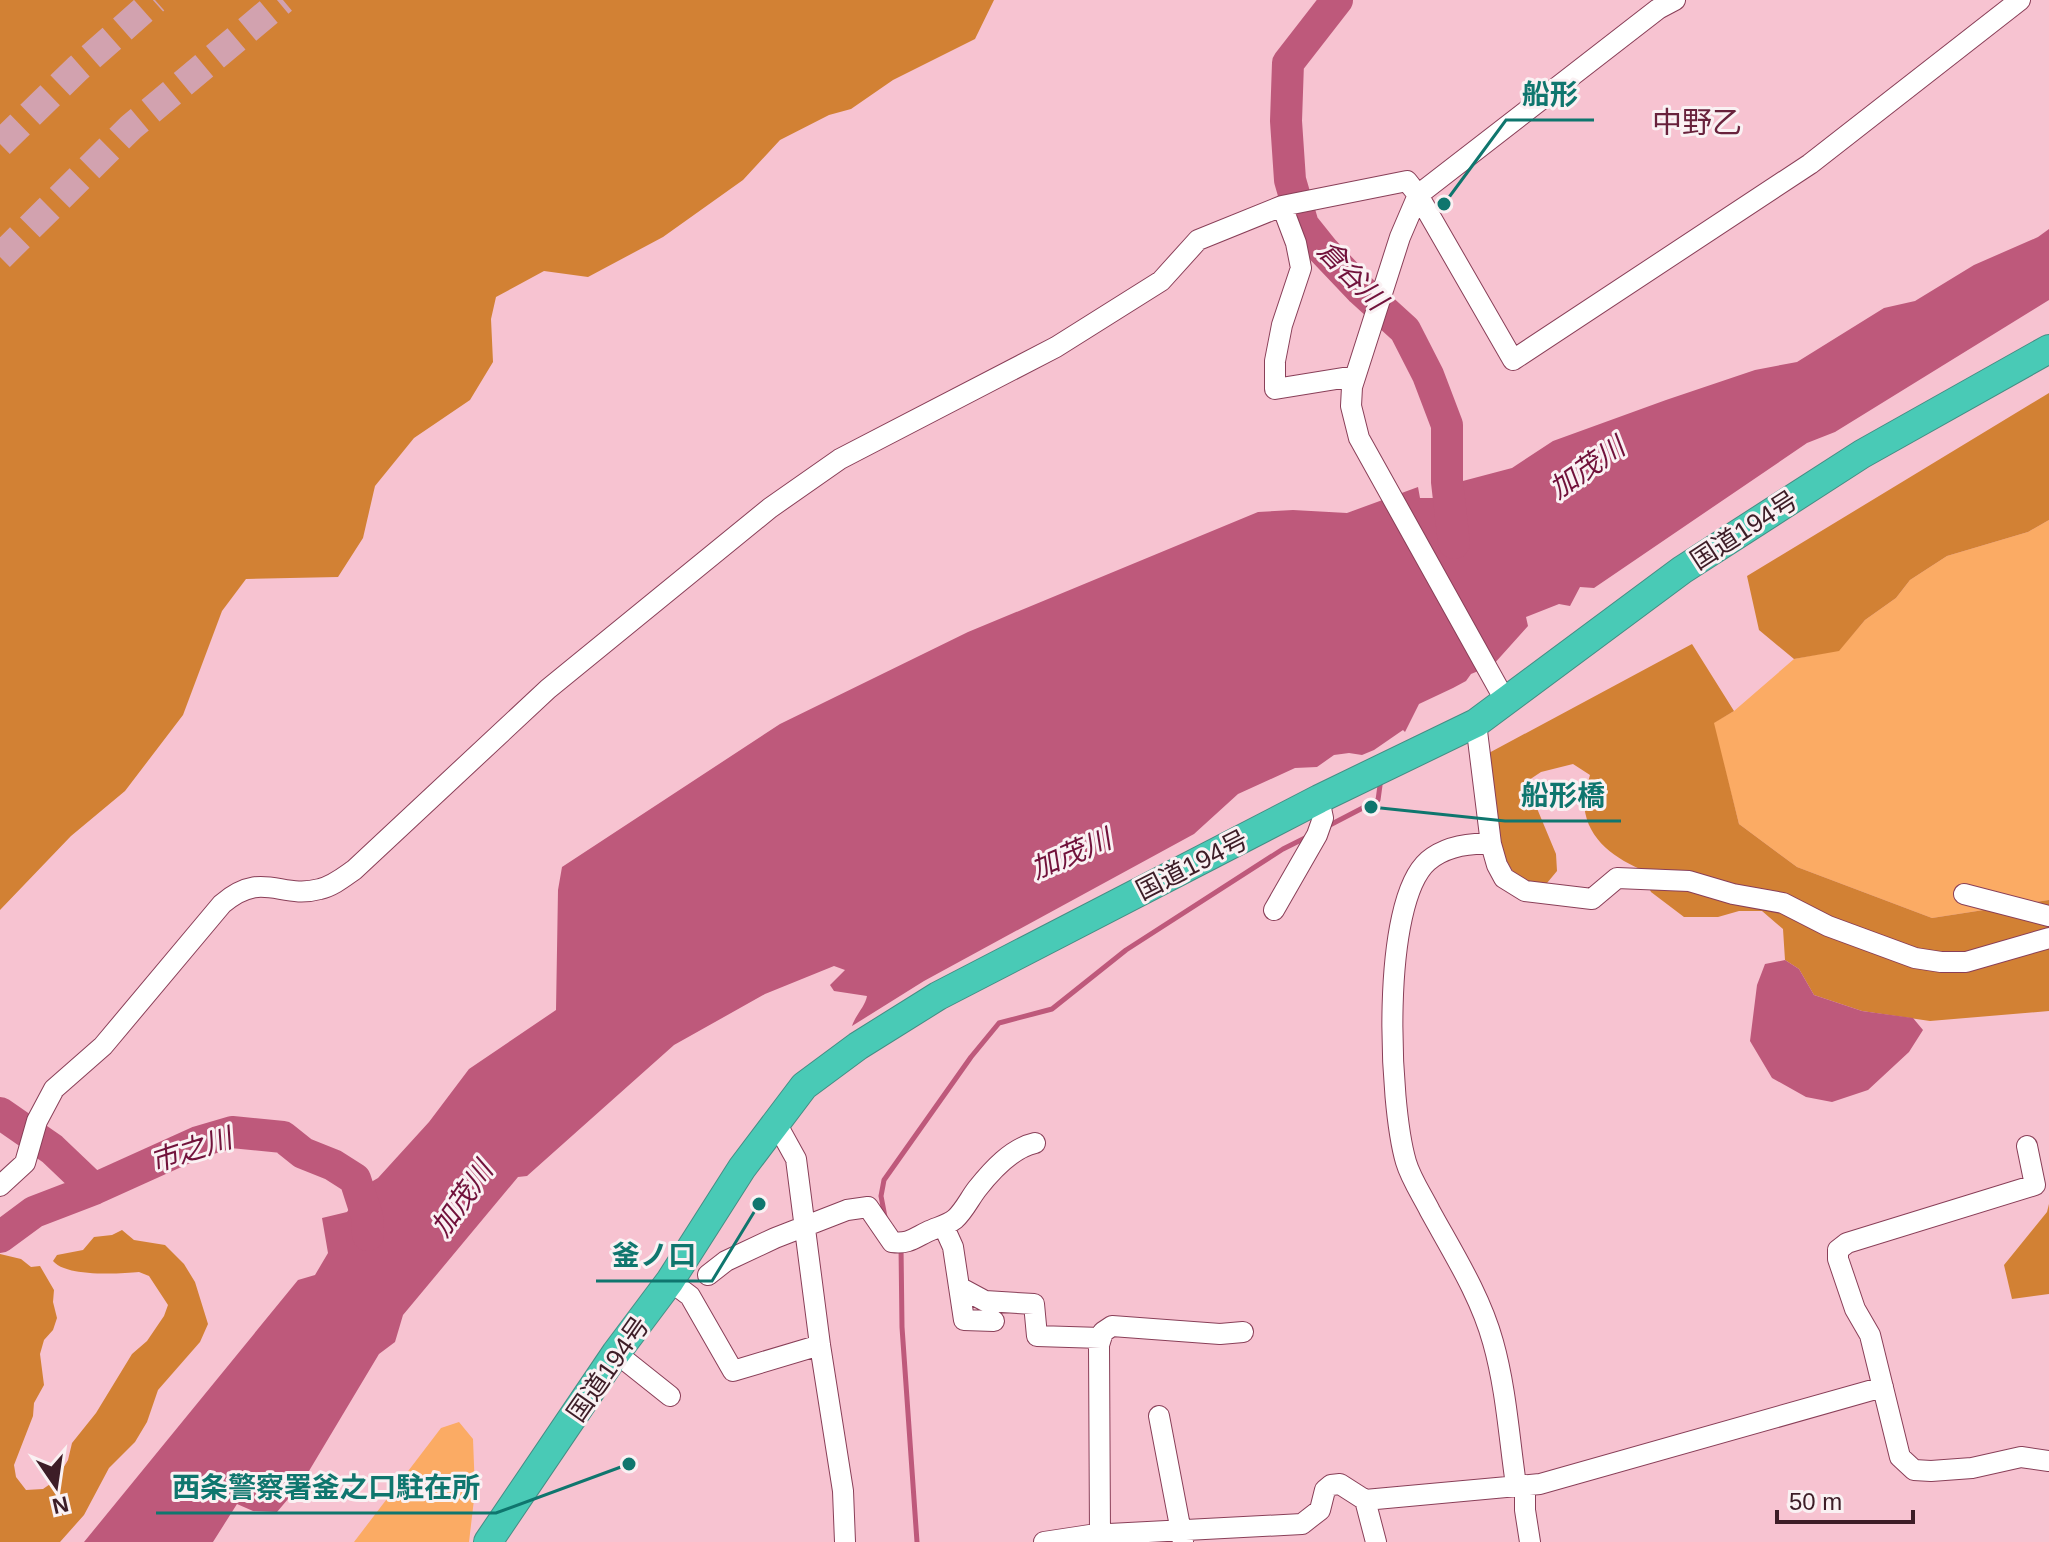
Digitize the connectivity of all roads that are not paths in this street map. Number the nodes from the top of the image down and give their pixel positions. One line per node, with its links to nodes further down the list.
1 (1675, 0): 3 (street)
2 (2020, 0): 3 (street)
3 (1418, 195): 4 (street); 6 (street)
4 (1282, 206): 6 (street); 18 (street)
5 (2049, 349): 7 (highway, 国道194号)
6 (1355, 376): 7 (street)
7 (1502, 695): 8 (highway, 国道194号)
8 (1476, 723): 9 (highway, 国道194号); 10 (street)
9 (1319, 799): 12 (street); 15 (highway, 国道194号)
10 (1491, 844): 14 (street); 33 (street)
11 (1964, 894): 13 (street)
12 (1274, 910)
13 (2049, 916)
14 (2049, 938)
15 (775, 1121): 20 (street); 22 (highway, 国道194号)
16 (1035, 1143): 19 (street)
17 (2027, 1146): 29 (street)
18 (0, 1186)
19 (944, 1227): 20 (street); 23 (street)
20 (804, 1228): 21 (street); 27 (street)
21 (708, 1275)
22 (670, 1281): 27 (street); 28 (highway, 国道194号)
23 (959, 1287): 24 (street); 26 (street)
24 (994, 1321)
25 (1243, 1332): 26 (street)
26 (1101, 1338): 35 (street)
27 (820, 1345): 38 (street)
28 (616, 1353): 30 (street); 37 (highway, 国道194号)
29 (1883, 1387): 32 (street); 33 (street)
30 (670, 1396)
31 (1159, 1416): 36 (street)
32 (2049, 1461)
33 (1520, 1485): 34 (street); 41 (street)
34 (1365, 1500): 36 (street); 40 (street)
35 (1100, 1534): 36 (street); 39 (street)
36 (1183, 1535)
37 (488, 1542)
38 (845, 1542)
39 (1044, 1542)
40 (1376, 1542)
41 (1530, 1542)

